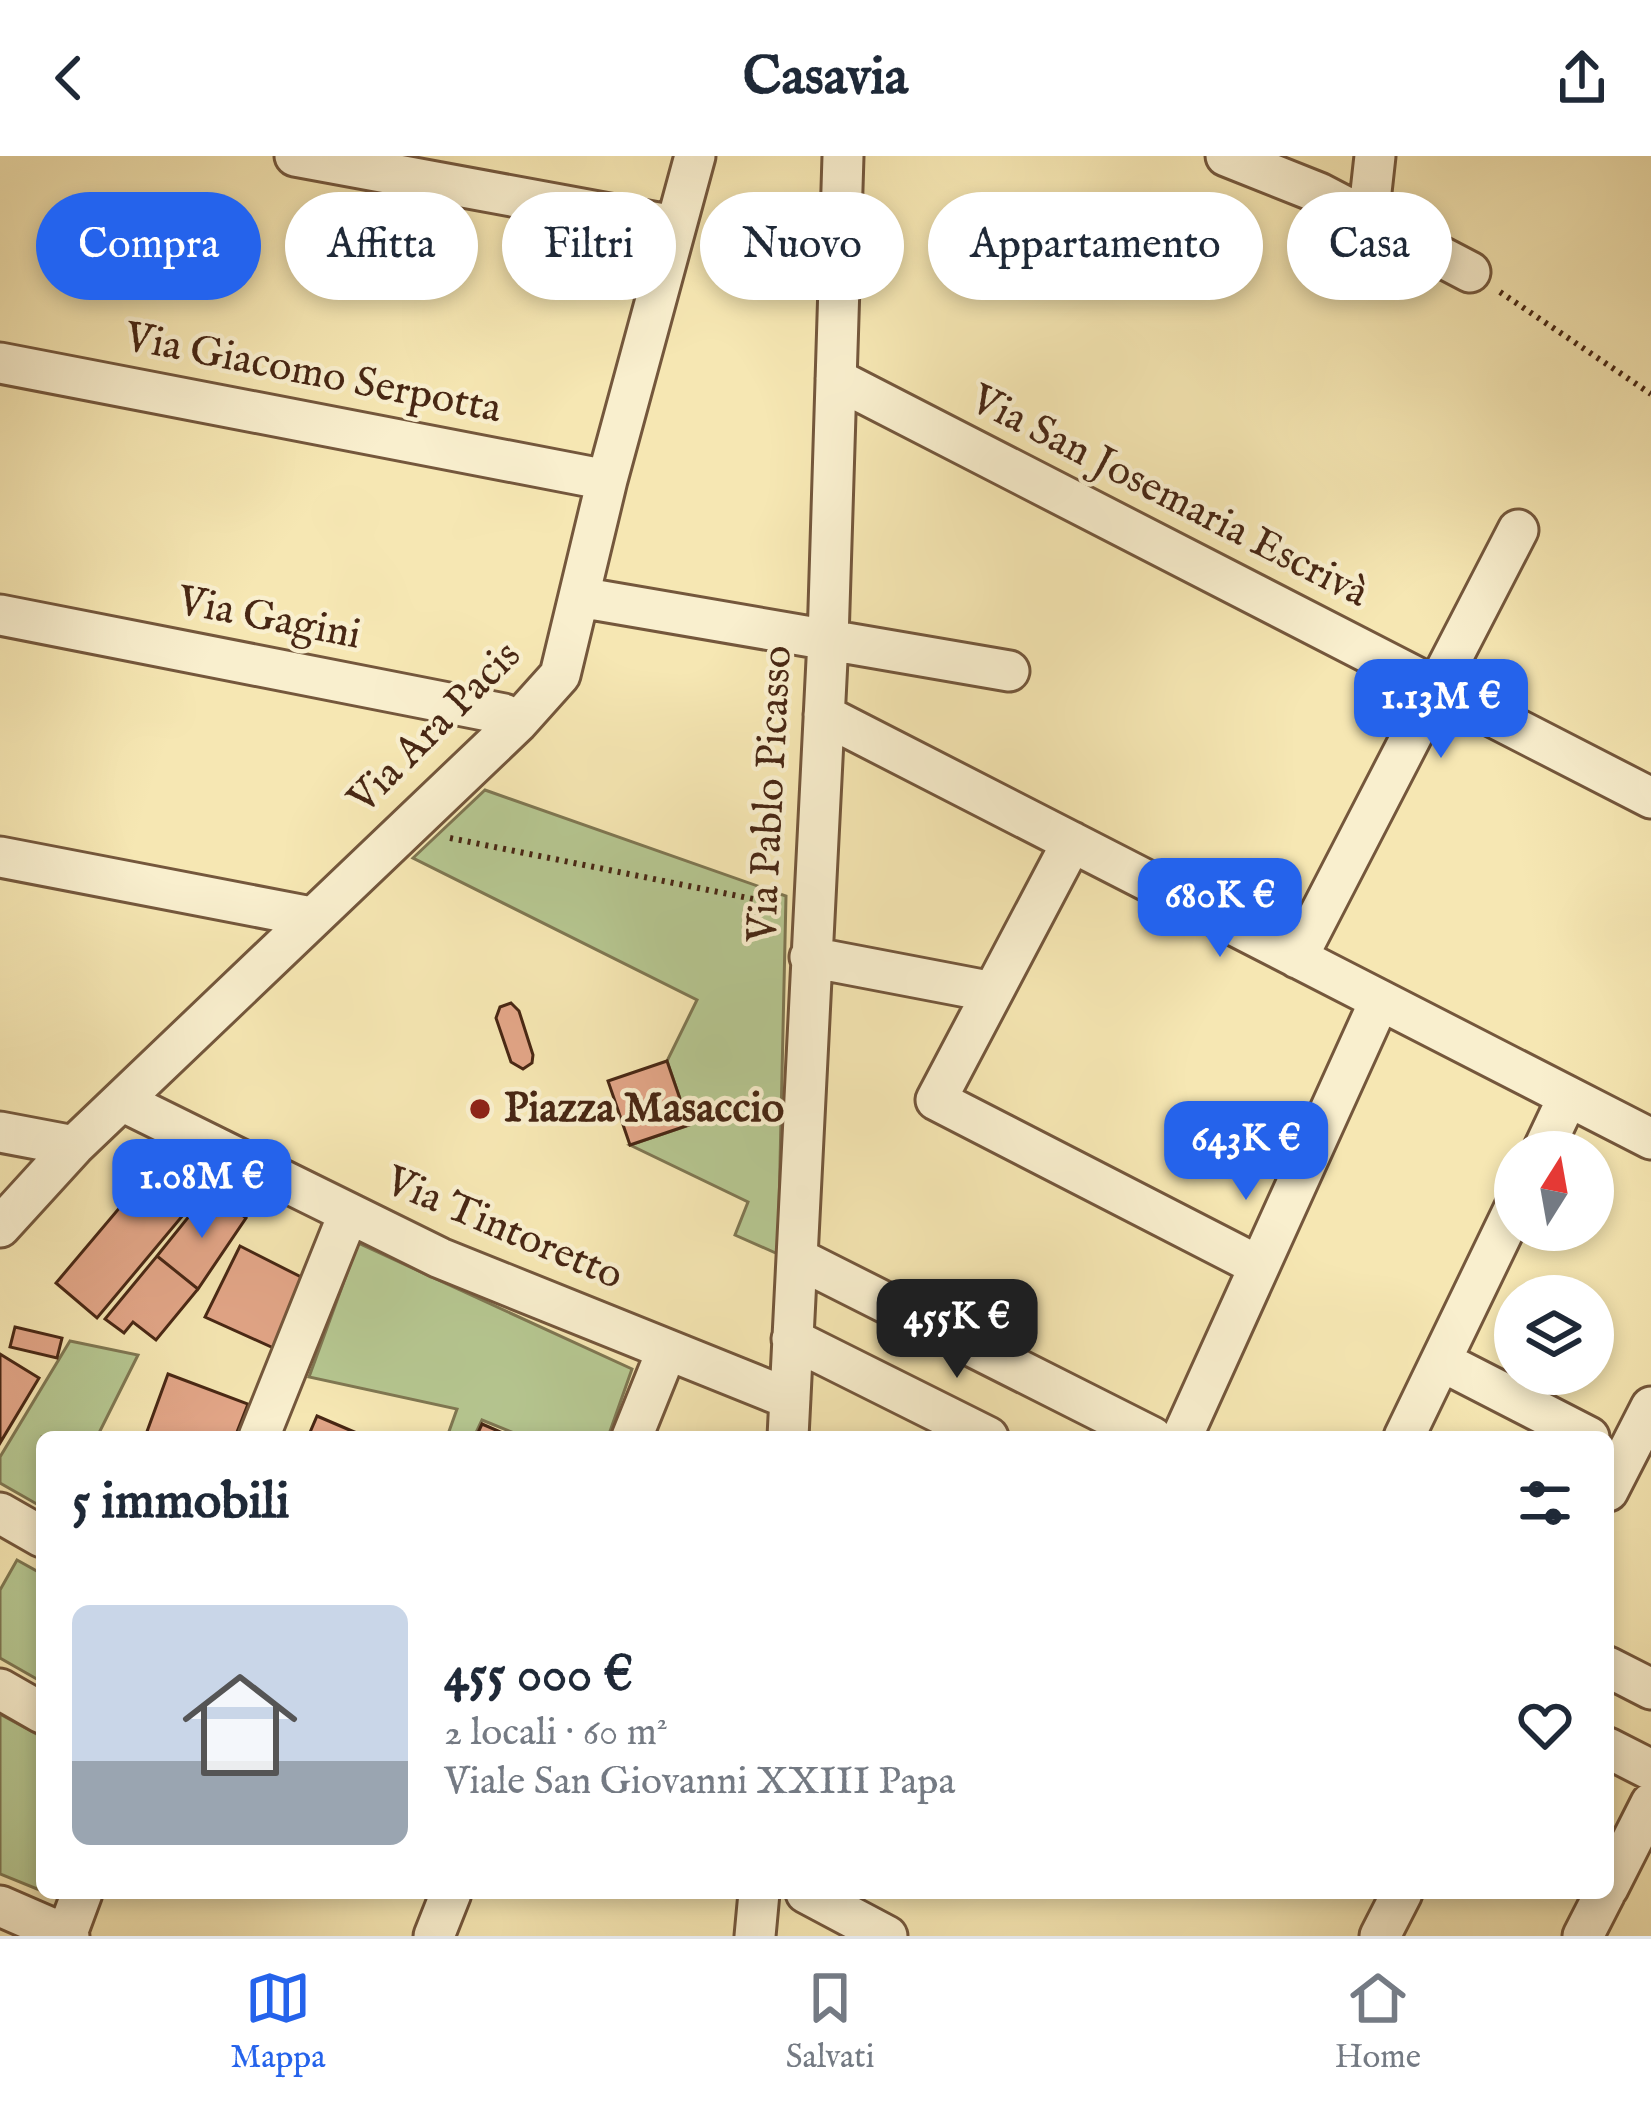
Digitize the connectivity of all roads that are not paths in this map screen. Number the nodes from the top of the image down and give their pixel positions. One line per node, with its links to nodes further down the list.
1 (295, 156): 8 (street)
2 (695, 156): 9 (street, Via Ara Pacis)
3 (843, 156): 14 (street, Via Pablo Picasso)
4 (1226, 156): 6 (street)
5 (1375, 156): 7 (street)
6 (1316, 192)
7 (1371, 192)
8 (502, 194)
9 (676, 219)
10 (1452, 263): 11 (street)
11 (1470, 272)
12 (654, 300): 15 (street, Via Ara Pacis)
13 (0, 363): 15 (street, Via Giacomo Serpotta)
14 (836, 379): 19 (street, Via Pablo Picasso); 21 (street, Via San Josemaria Escrivà)
15 (607, 480): 17 (street, Via Ara Pacis)
16 (1518, 530): 21 (street)
17 (579, 597): 19 (street); 23 (street, Via Ara Pacis)
18 (0, 615): 23 (street, Via Gagini)
19 (828, 640): 20 (street); 22 (street, Via Pablo Picasso)
20 (1010, 671)
21 (1436, 688): 24 (street, Via San Josemaria Escrivà); 29 (street)
22 (824, 715): 25 (street); 28 (street, Via Pablo Picasso)
23 (517, 723): 27 (street, Via Ara Pacis)
24 (1651, 798)
25 (1072, 842): 29 (street); 30 (street)
26 (0, 857): 27 (street)
27 (311, 917): 33 (street, Via Ara Pacis)
28 (810, 958): 30 (street); 41 (street, Via Pablo Picasso)
29 (1297, 958): 31 (street)
30 (993, 992): 42 (street)
31 (1380, 1000): 32 (street); 42 (street)
32 (1568, 1097): 34 (street); 36 (street)
33 (122, 1101): 37 (street, Via Ara Pacis); 38 (street, Via Tintoretto)
34 (1551, 1131)
35 (0, 1132): 37 (street)
36 (1651, 1139)
37 (74, 1146): 39 (street, Via Ara Pacis)
38 (348, 1214): 44 (street, Via Tintoretto); 48 (street)
39 (0, 1227)
40 (1494, 1251): 45 (street)
41 (797, 1258): 43 (street, Via Pablo Picasso); 51 (street)
42 (1259, 1266): 52 (street)
43 (793, 1339): 47 (street, Via Pablo Picasso); 50 (street)
44 (667, 1350): 47 (street, Via Tintoretto); 49 (street)
45 (1441, 1361): 53 (street); 54 (street)
46 (1651, 1407): 55 (street)
47 (789, 1418)
48 (261, 1431)
49 (634, 1431)
50 (976, 1431)
51 (1139, 1431)
52 (1185, 1431)
53 (1407, 1431)
54 (1577, 1431)
55 (1614, 1465)
56 (0, 1513): 57 (street)
57 (36, 1534)
58 (1614, 1670): 60 (street)
59 (0, 1689): 61 (street)
60 (1651, 1689)
61 (36, 1710)
62 (1614, 1751): 63 (street)
63 (1651, 1770)
64 (1651, 1803): 65 (street)
65 (1614, 1876)
66 (80, 1899): 73 (street)
67 (449, 1899): 74 (street)
68 (758, 1899): 75 (street)
69 (817, 1899): 76 (street)
70 (1399, 1899): 77 (street)
71 (1602, 1899): 78 (street)
72 (0, 1906): 73 (street)
73 (67, 1936)
74 (434, 1936)
75 (755, 1936)
76 (887, 1936)
77 (1380, 1936)
78 (1583, 1936)

